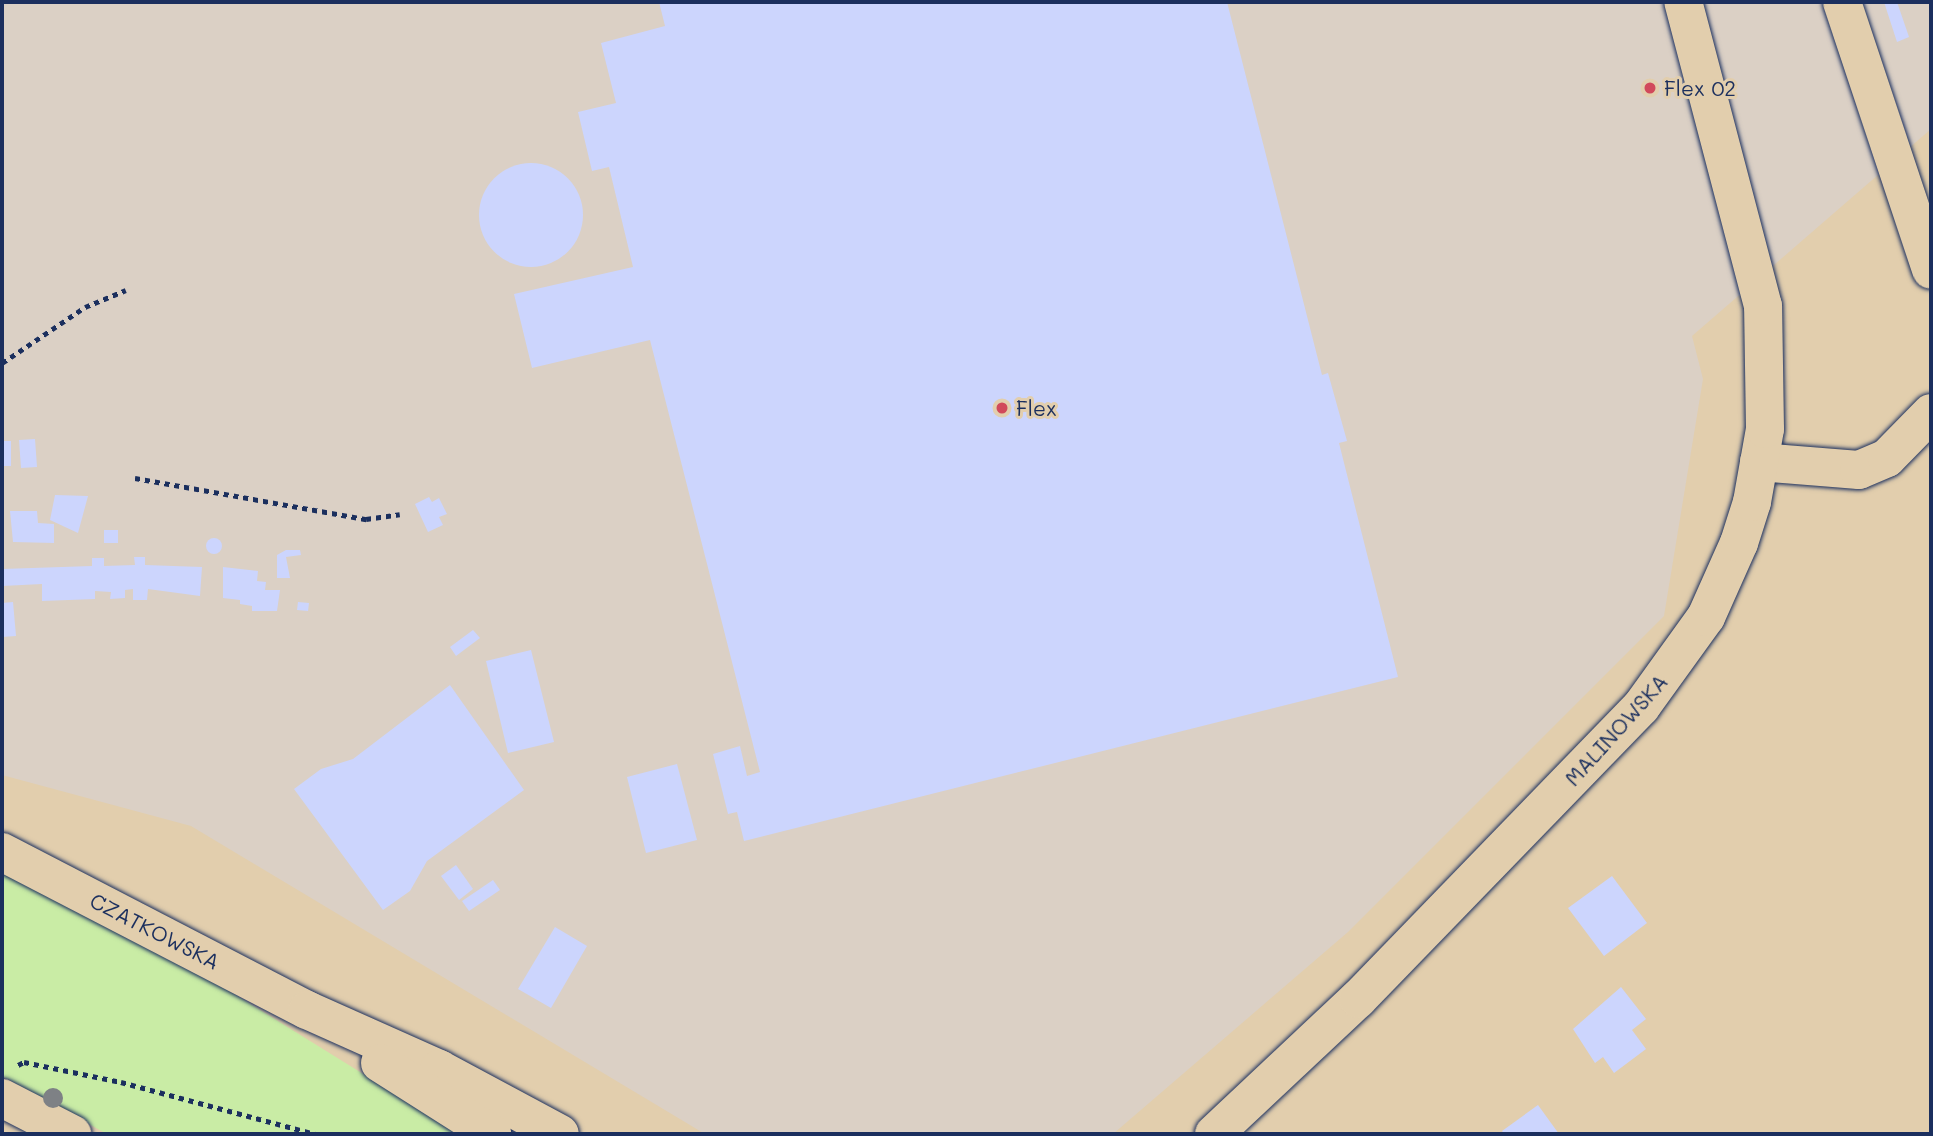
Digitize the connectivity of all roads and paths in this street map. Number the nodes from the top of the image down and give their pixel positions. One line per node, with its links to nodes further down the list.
1 (1683, 2): 7 (street, MALINOWSKA)
2 (1842, 2): 3 (street)
3 (1931, 270)
4 (126, 290): 5 (path)
5 (2, 363)
6 (1931, 413): 7 (street)
7 (1759, 462): 17 (street, MALINOWSKA)
8 (135, 478): 9 (path)
9 (400, 514)
10 (2, 852): 11 (street, CZATKOWSKA)
11 (307, 1010): 15 (street, CZATKOWSKA); 16 (street, CZATKOWSKA)
12 (7, 1083): 13 (street); 14 (path)
13 (72, 1134)
14 (315, 1134)
15 (492, 1134)
16 (560, 1134)
17 (1214, 1134)

